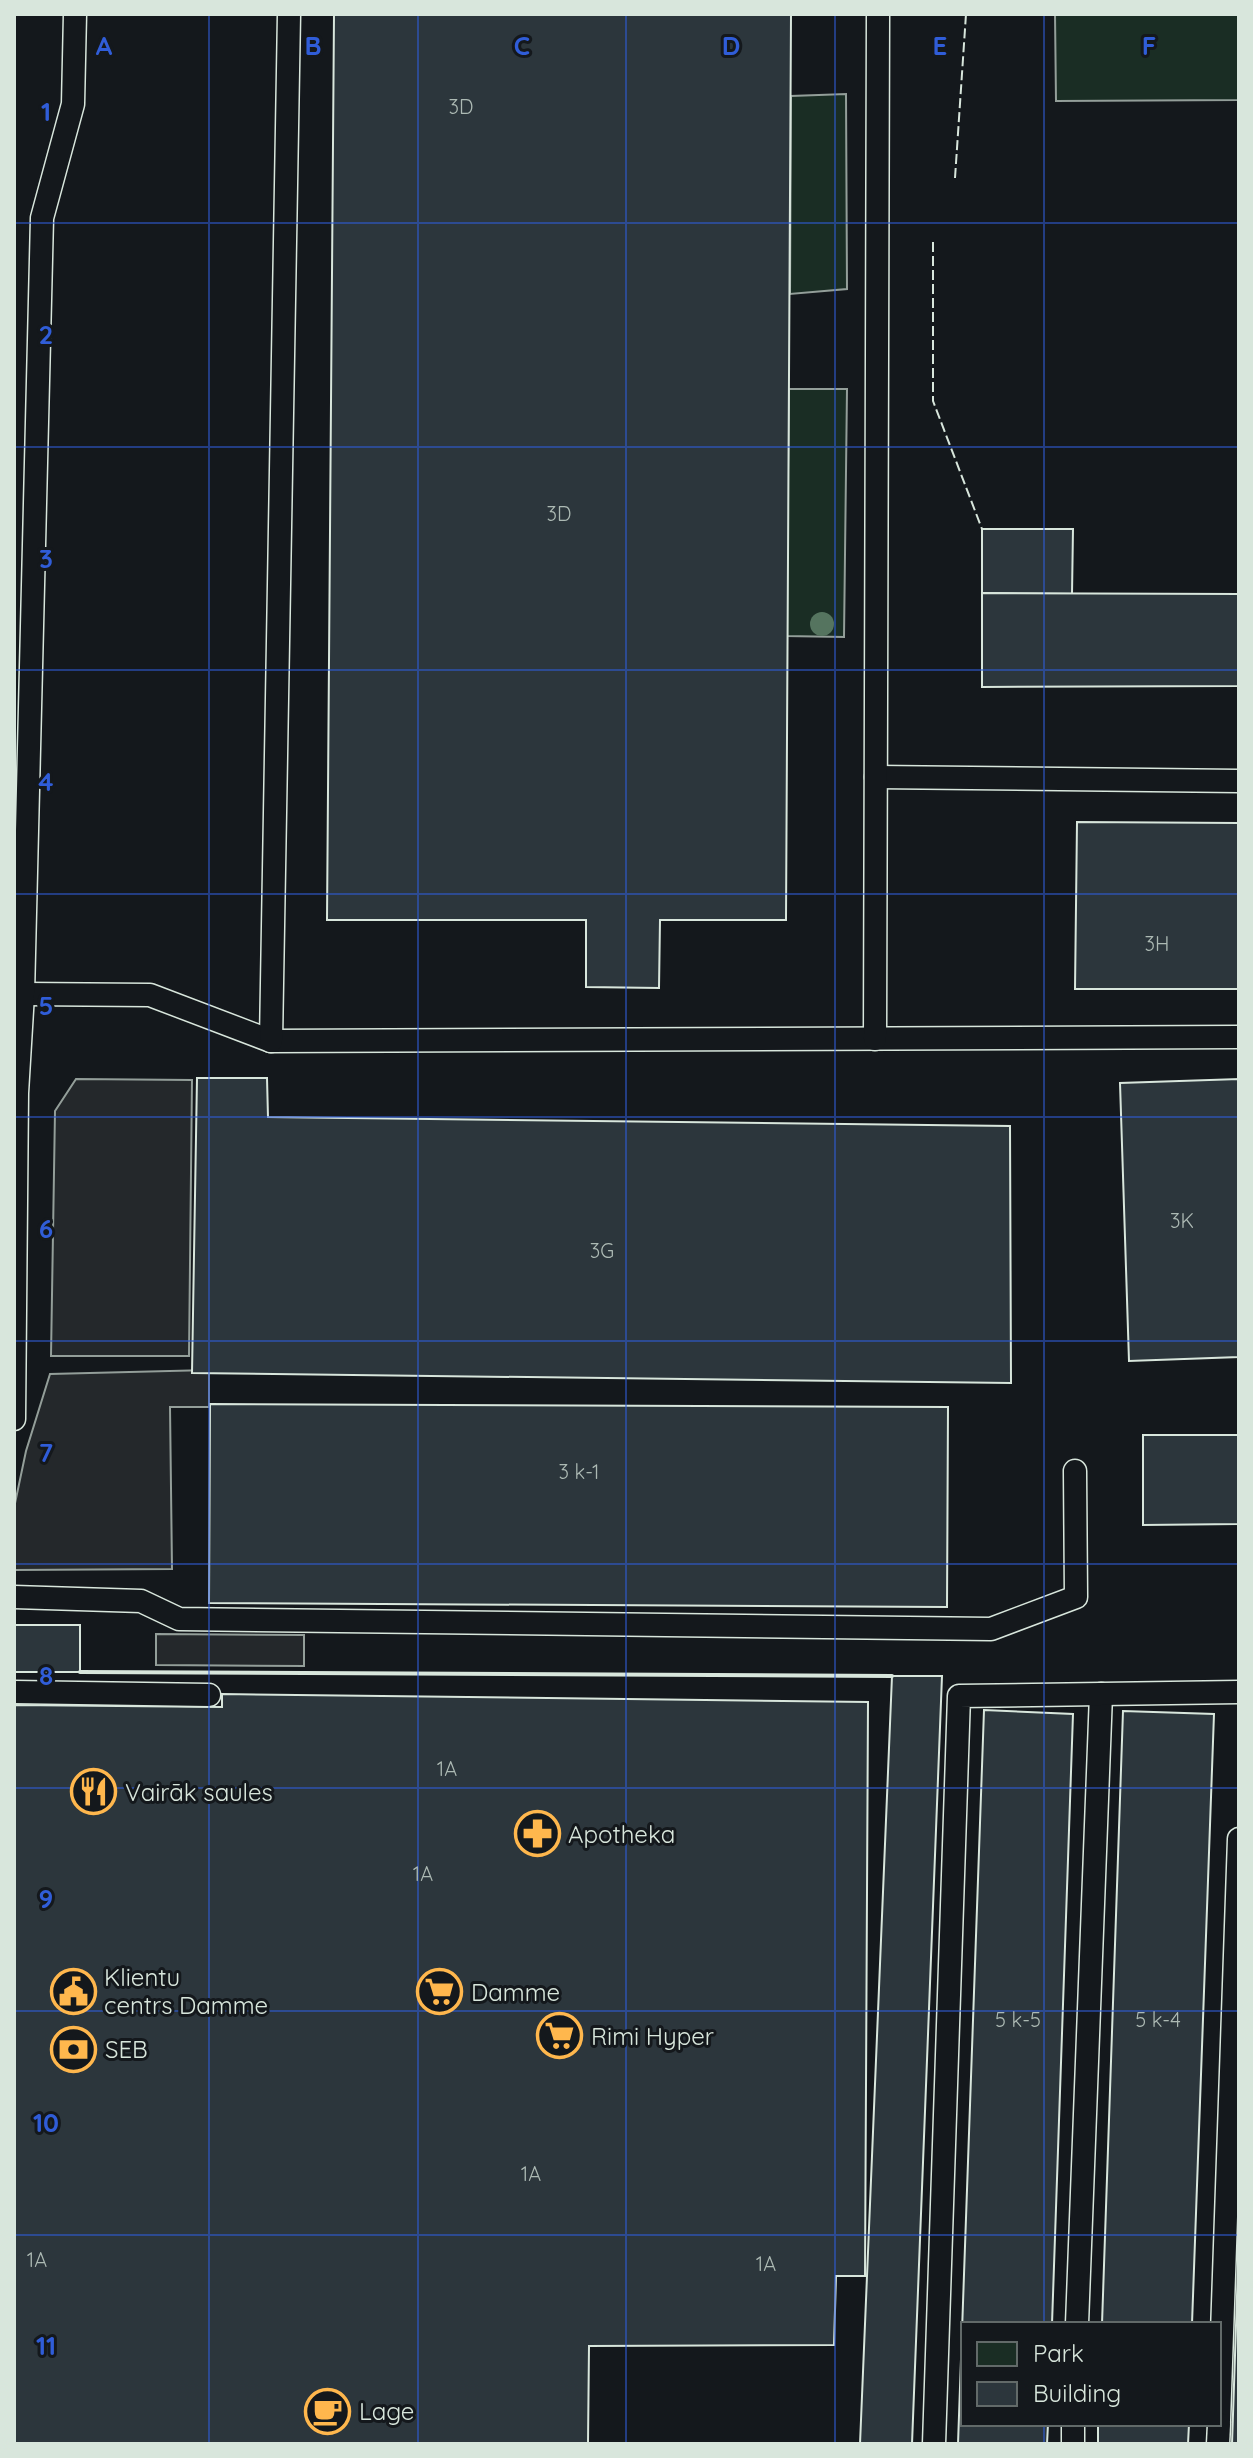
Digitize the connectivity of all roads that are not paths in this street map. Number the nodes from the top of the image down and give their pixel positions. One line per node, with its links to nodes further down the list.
1 (75, 14): 6 (lane)
2 (289, 14): 9 (lane)
3 (878, 14): 4 (lane)
4 (876, 777): 5 (lane); 8 (lane)
5 (1239, 781)
6 (23, 994): 9 (lane); 10 (lane)
7 (1239, 1037): 8 (lane)
8 (875, 1039): 9 (lane)
9 (271, 1041)
10 (14, 1419)
11 (1075, 1471): 12 (lane)
12 (14, 1597)
13 (14, 1692): 16 (lane)
14 (1239, 1692): 15 (lane)
15 (1101, 1694): 18 (lane); 20 (lane)
16 (209, 1695)
17 (1239, 1839): 19 (lane)
18 (1077, 2322)
19 (1221, 2364)
20 (934, 2444)

